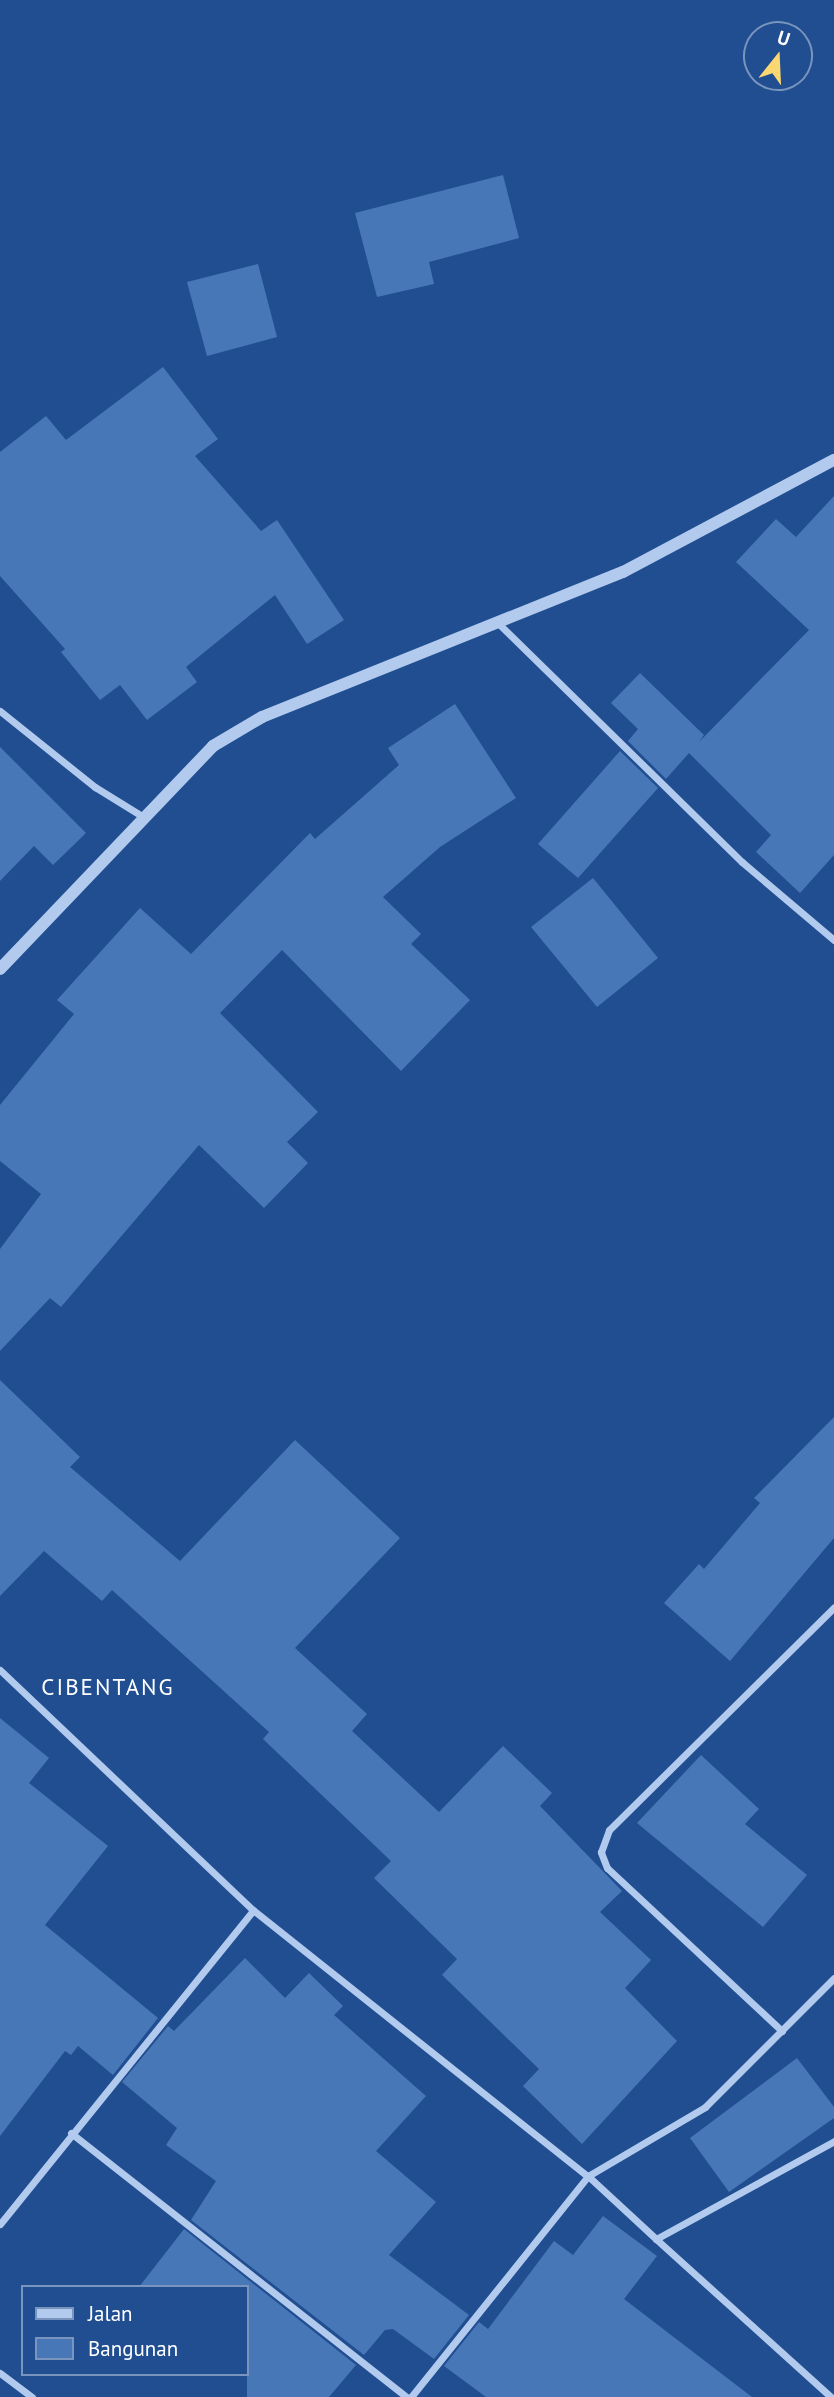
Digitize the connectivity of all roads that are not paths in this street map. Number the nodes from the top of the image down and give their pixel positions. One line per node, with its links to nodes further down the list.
1 (834, 460): 2 (street)
2 (499, 624): 4 (street); 5 (street)
3 (0, 711): 4 (street)
4 (145, 818): 6 (street)
5 (834, 940)
6 (0, 969)
7 (834, 1607): 11 (street)
8 (0, 1670): 9 (street)
9 (253, 1909): 12 (street); 14 (street)
10 (834, 1978): 11 (street)
11 (782, 2031): 14 (street)
12 (71, 2133): 15 (street); 19 (street)
13 (834, 2141): 16 (street)
14 (589, 2176): 16 (street); 19 (street)
15 (0, 2224)
16 (656, 2239): 20 (street)
17 (0, 2373): 18 (street)
18 (32, 2397)
19 (409, 2397)
20 (831, 2397)

